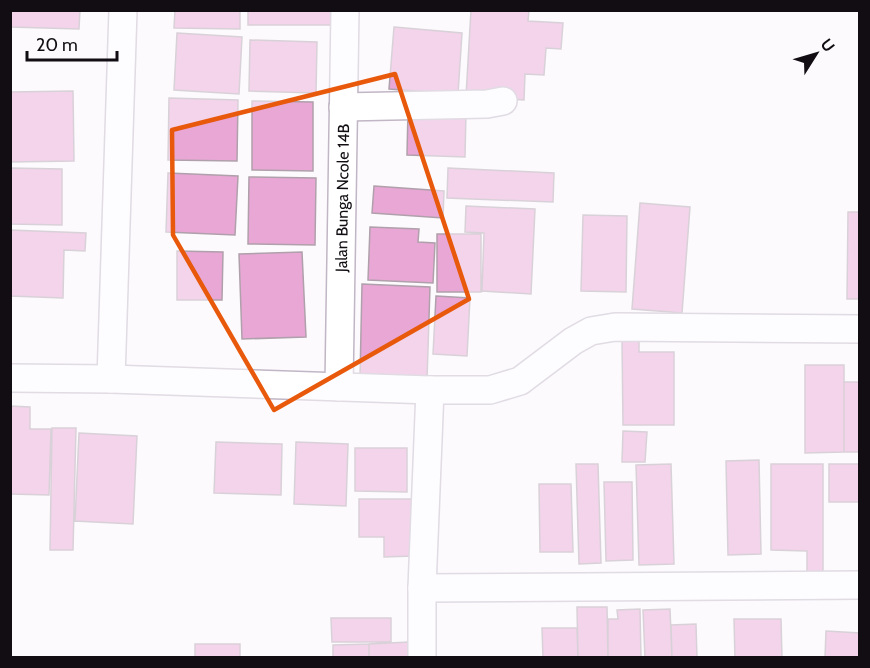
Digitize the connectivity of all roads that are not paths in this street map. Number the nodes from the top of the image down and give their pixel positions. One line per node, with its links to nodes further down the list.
1 (123, 10): 7 (street)
2 (345, 10): 4 (street, Jalan Bunga Ncole 14B)
3 (503, 101): 4 (street)
4 (343, 107): 8 (street, Jalan Bunga Ncole 14B)
5 (860, 329): 9 (street)
6 (10, 378): 7 (street)
7 (111, 379): 8 (street)
8 (339, 387): 9 (street)
9 (430, 390): 11 (street)
10 (860, 585): 11 (street)
11 (422, 588): 12 (street)
12 (422, 657)

